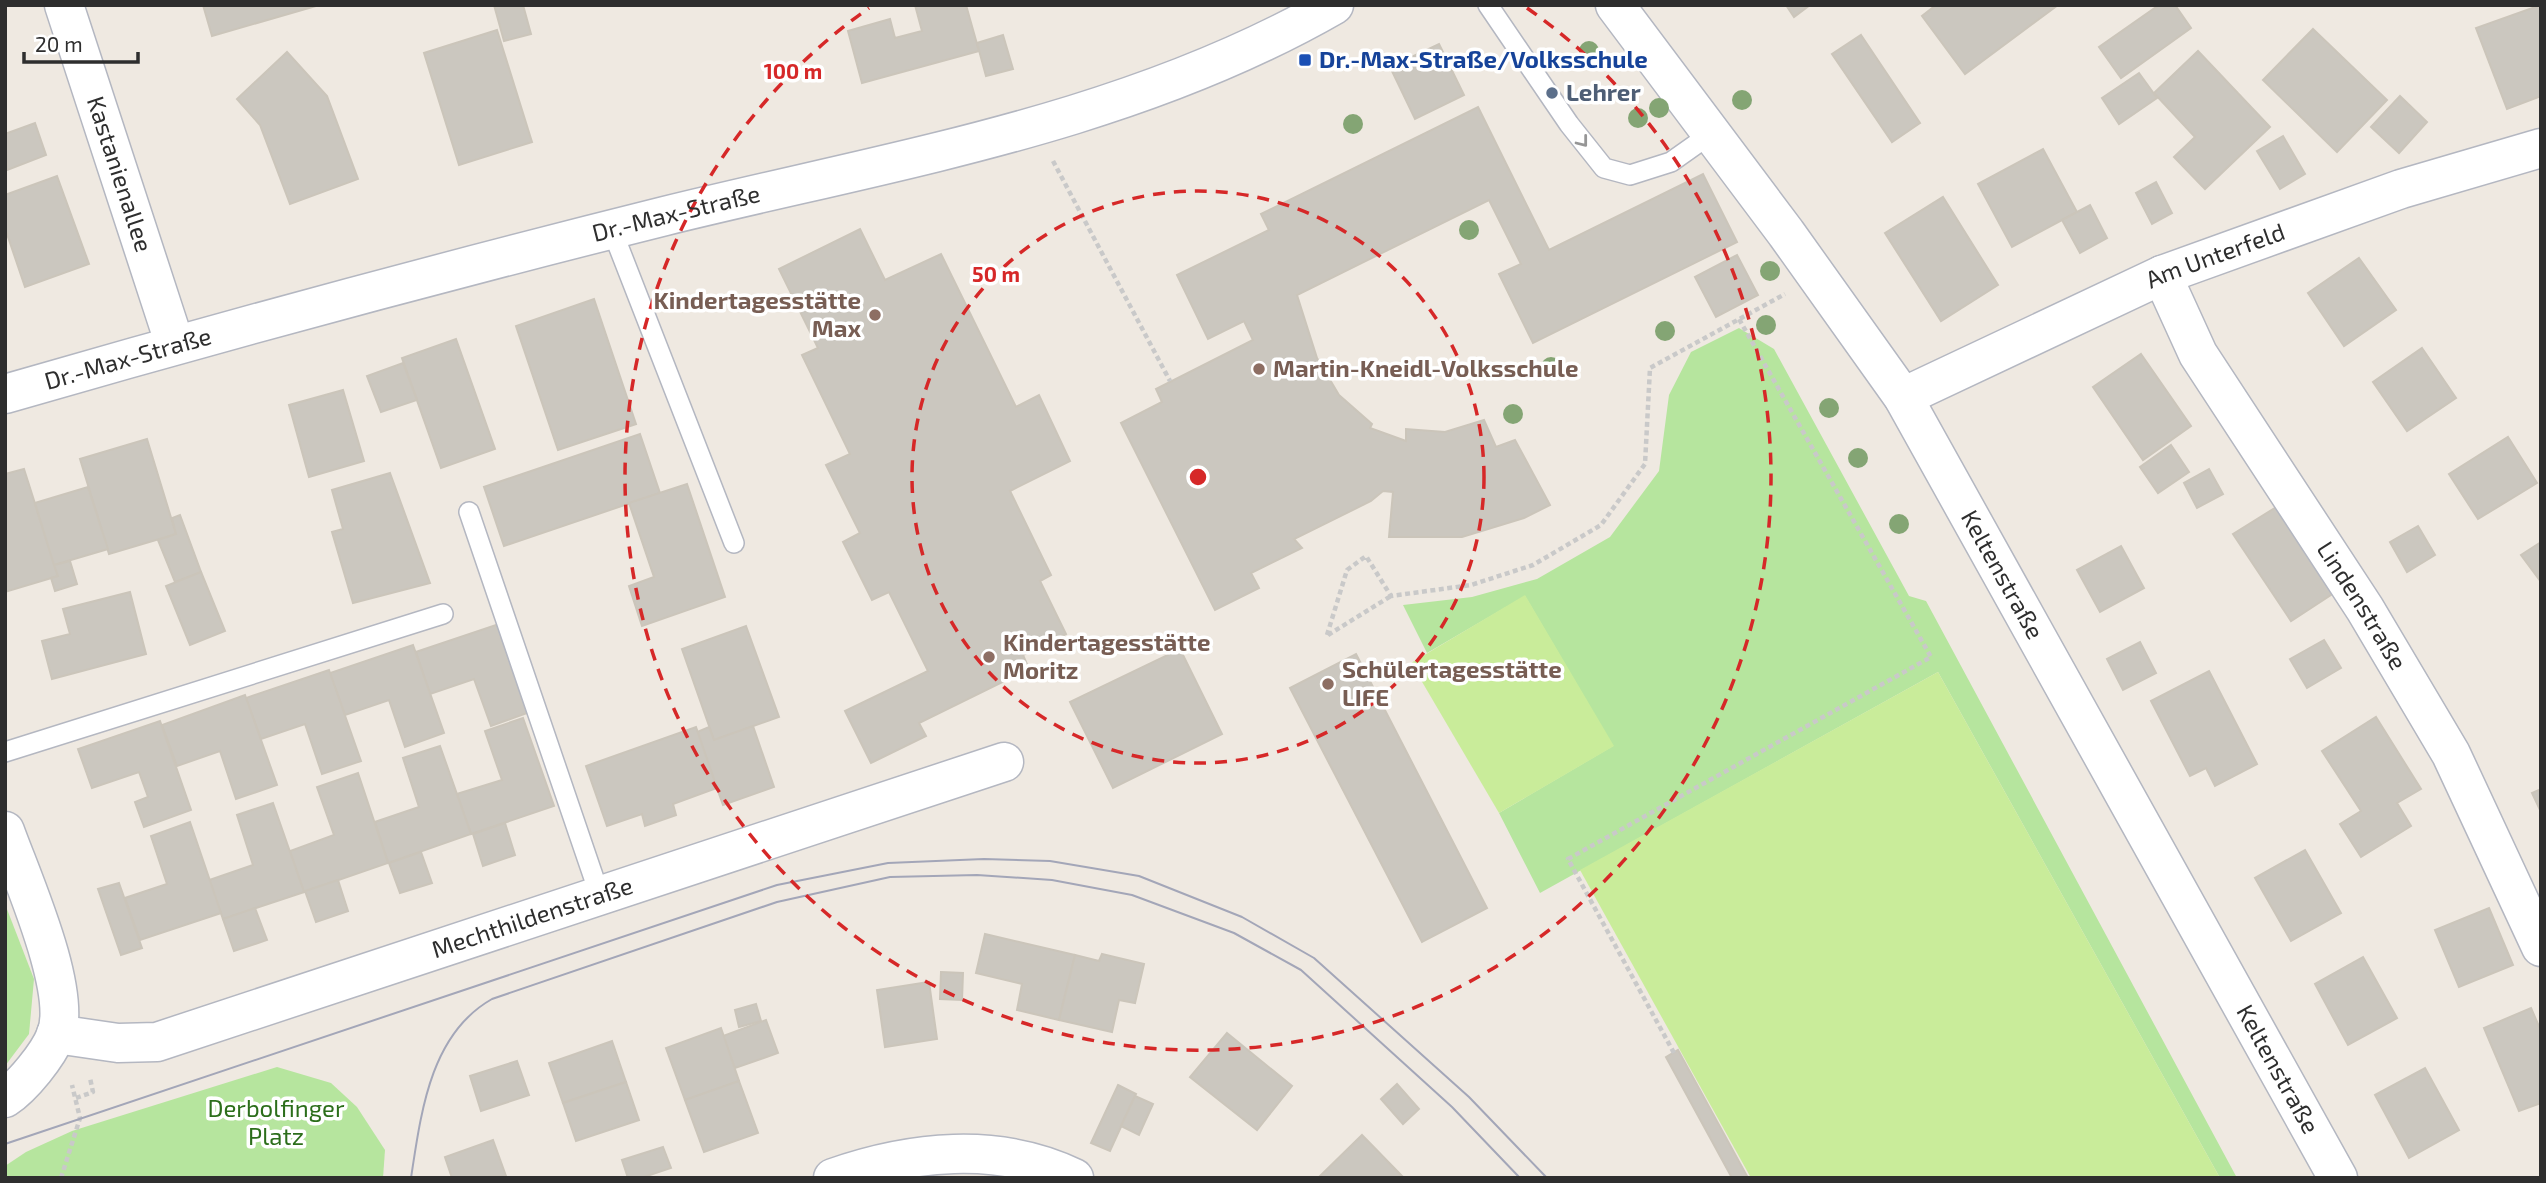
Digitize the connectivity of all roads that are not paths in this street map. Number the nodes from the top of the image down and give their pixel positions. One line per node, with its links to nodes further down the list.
1 (64, 5): 9 (street, Kastanienallee)
2 (1334, 5): 7 (street, Dr.-Max-Straße)
3 (1488, 5): 5 (lane, one-way to 5)
4 (1615, 5): 5 (street, Keltenstraße)
5 (1712, 133): 11 (street, Keltenstraße)
6 (2541, 148): 8 (street, Am Unterfeld)
7 (612, 230): 9 (street, Dr.-Max-Straße); 13 (lane)
8 (2162, 275): 11 (street, Am Unterfeld); 19 (street, Lindenstraße)
9 (175, 345): 10 (street, Dr.-Max-Straße)
10 (5, 394)
11 (1903, 397): 24 (street, Keltenstraße)
12 (469, 512): 18 (lane)
13 (734, 543)
14 (443, 614): 15 (lane)
15 (5, 752)
16 (1004, 762): 18 (street, Mechthildenstraße)
17 (5, 831): 20 (street)
18 (600, 896): 20 (street, Mechthildenstraße)
19 (2541, 947)
20 (57, 1034): 21 (street)
21 (5, 1098)
22 (833, 1178): 23 (street)
23 (1074, 1178)
24 (2338, 1178)

